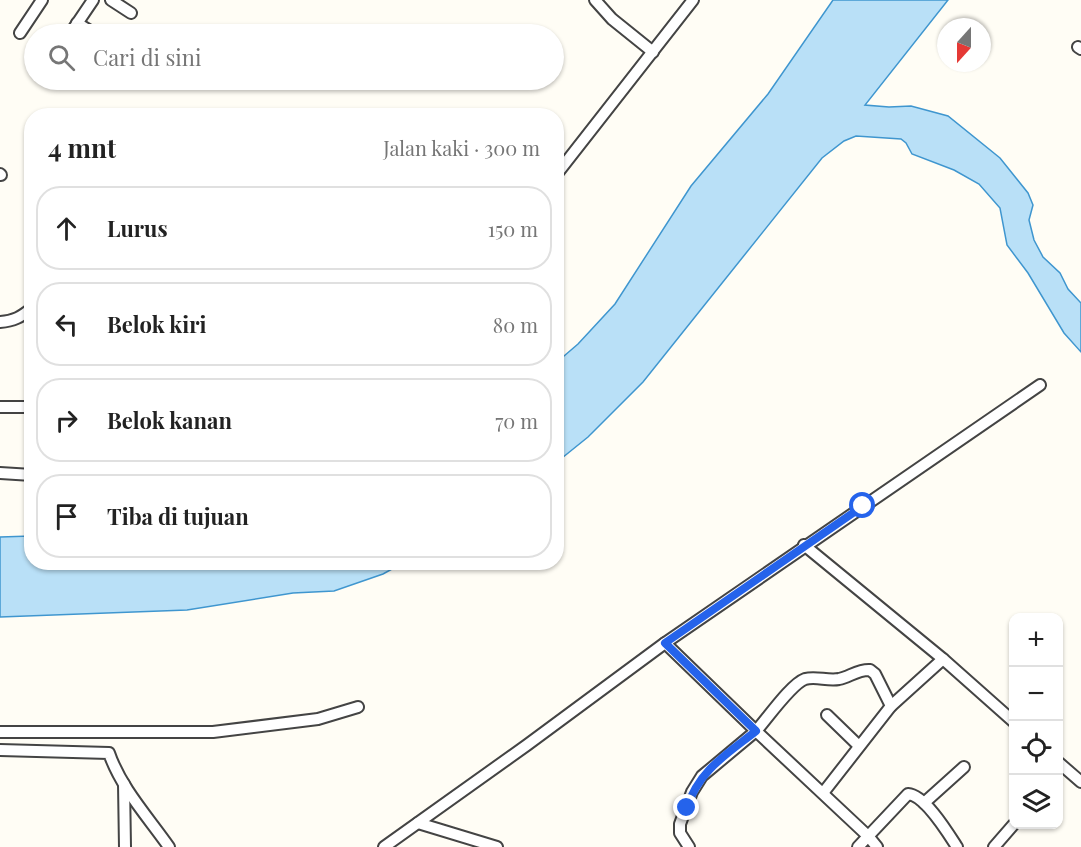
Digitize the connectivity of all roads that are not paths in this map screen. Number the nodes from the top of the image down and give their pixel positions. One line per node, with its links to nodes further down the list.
1 (42, 0): 8 (street)
2 (93, 0): 7 (street)
3 (111, 0): 6 (street)
4 (595, 0): 11 (street)
5 (693, 0): 11 (street)
6 (131, 13)
7 (77, 23)
8 (26, 24)
9 (24, 27): 10 (street)
10 (20, 33)
11 (653, 52): 12 (street)
12 (564, 165)
13 (24, 315): 14 (street)
14 (0, 322)
15 (1040, 385): 20 (street)
16 (0, 407): 17 (street)
17 (24, 407)
18 (0, 472): 19 (street)
19 (24, 475)
20 (804, 545): 21 (street); 22 (street)
21 (665, 643): 27 (street); 39 (street)
22 (942, 659): 23 (street); 26 (street)
23 (891, 706): 27 (street); 30 (street)
24 (358, 707): 29 (street)
25 (827, 715): 30 (street)
26 (1013, 721)
27 (756, 731): 37 (street); 46 (street)
28 (0, 732): 29 (street)
29 (102, 732): 32 (street)
30 (859, 746): 37 (street)
31 (0, 750): 32 (street)
32 (109, 753): 36 (street)
33 (964, 767): 38 (street)
34 (1063, 770): 35 (street)
35 (1081, 782)
36 (124, 784): 42 (street); 43 (street)
37 (823, 793): 41 (street)
38 (924, 803): 41 (street); 49 (street)
39 (418, 824): 44 (street); 45 (street)
40 (1010, 829): 50 (street)
41 (868, 836): 47 (street); 48 (street)
42 (125, 847)
43 (169, 847)
44 (384, 847)
45 (497, 847)
46 (689, 847)
47 (858, 847)
48 (877, 847)
49 (957, 847)
50 (994, 847)

